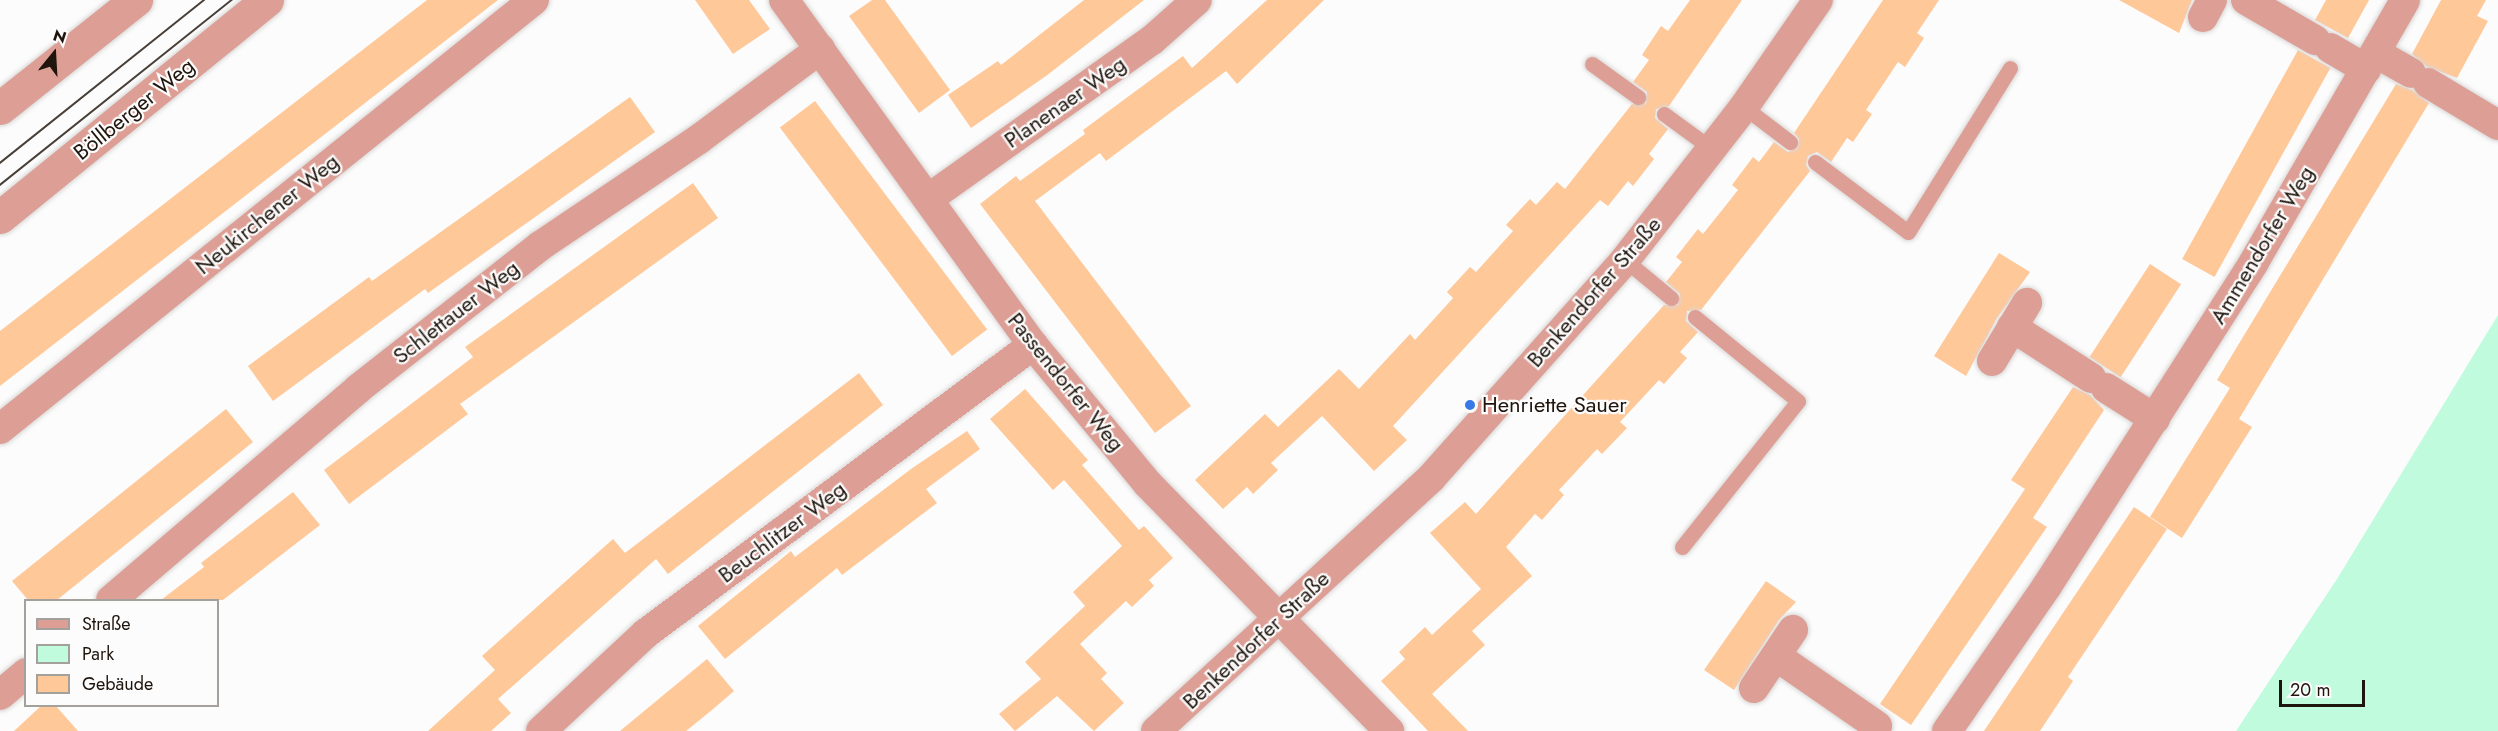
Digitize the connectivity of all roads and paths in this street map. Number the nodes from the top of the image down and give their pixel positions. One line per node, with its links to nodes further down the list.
1 (136, 0): 15 (street)
2 (267, 0): 22 (street, Böllberger Weg)
3 (534, 0): 29 (street, Neukirchener Weg)
4 (783, 0): 9 (street, Passendorfer Weg)
5 (1197, 0): 21 (street, Planenaer Weg)
6 (1818, 0): 14 (street, Benkendorfer Straße)
7 (2246, 0): 10 (street)
8 (2405, 0): 10 (street, Ammendorfer Weg)
9 (820, 48): 21 (street, Passendorfer Weg); 31 (street, Schlettauer Weg)
10 (2371, 61): 17 (street); 28 (street, Ammendorfer Weg)
11 (1592, 64): 13 (lane)
12 (2010, 68): 20 (lane)
13 (1638, 96)
14 (1744, 107): 18 (lane); 19 (street, Benkendorfer Straße)
15 (0, 108)
16 (1664, 114): 19 (lane)
17 (2494, 132)
18 (1790, 142)
19 (1712, 149): 23 (street, Benkendorfer Straße)
20 (1815, 162)
21 (928, 199): 26 (street, Passendorfer Weg)
22 (0, 217)
23 (1625, 260): 24 (lane); 32 (street, Benkendorfer Straße)
24 (1671, 298)
25 (1695, 317): 30 (lane)
26 (1033, 345): 32 (street, Passendorfer Weg); 37 (street, Beuchlitzer Weg)
27 (1992, 361): 28 (street)
28 (2155, 419): 40 (street, Ammendorfer Weg)
29 (0, 429)
30 (1682, 547)
31 (112, 599)
32 (1279, 620): 38 (street, Benkendorfer Straße); 39 (street, Passendorfer Weg)
33 (1793, 630): 34 (street)
34 (1776, 656): 35 (street); 36 (street)
35 (1754, 688)
36 (1877, 726)
37 (541, 731)
38 (1156, 731)
39 (1389, 731)
40 (1947, 731)

